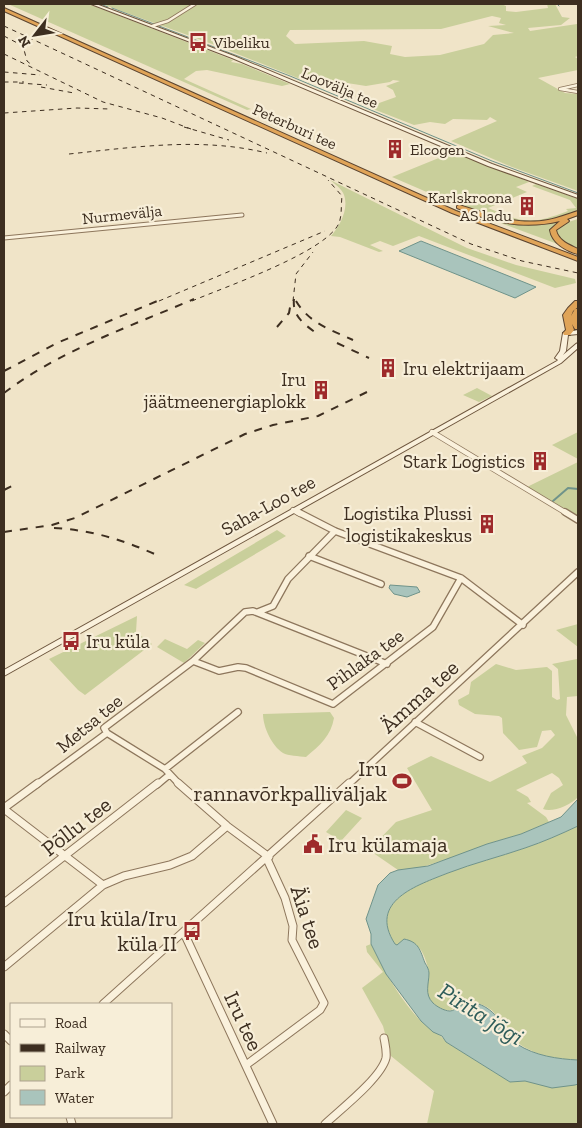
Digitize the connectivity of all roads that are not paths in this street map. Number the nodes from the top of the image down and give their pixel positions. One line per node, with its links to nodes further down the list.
1 (93, 4): 4 (street, Loovälja tee)
2 (196, 4): 4 (street)
3 (4, 8): 8 (highway, Peterburi tee); 13 (highway, Peterburi tee)
4 (152, 26): 7 (street, Loovälja tee)
5 (578, 85): 6 (street)
6 (578, 92)
7 (578, 197)
8 (437, 200): 10 (highway); 12 (highway, Peterburi tee)
9 (242, 215): 11 (street, Nurmevälja)
10 (577, 216): 12 (highway)
11 (4, 238)
12 (578, 253)
13 (578, 260)
14 (578, 304): 18 (highway)
15 (578, 315): 16 (highway)
16 (578, 328)
17 (578, 332): 18 (street)
18 (566, 337): 19 (street); 20 (street, Saha-Loo tee)
19 (578, 345): 20 (street, Saha-Loo tee)
20 (550, 366): 21 (street, Saha-Loo tee)
21 (432, 432): 22 (street, Saha-Loo tee); 23 (street)
22 (293, 510): 24 (street); 33 (street, Saha-Loo tee)
23 (578, 520)
24 (335, 530): 25 (street, Metsa tee); 27 (street)
25 (309, 556): 28 (street); 29 (street, Metsa tee)
26 (578, 572): 30 (street, Ämma tee)
27 (461, 578): 30 (street); 32 (street, Pihlaka tee)
28 (382, 584)
29 (258, 612): 31 (street, Metsa tee); 32 (street)
30 (523, 625): 35 (street, Ämma tee)
31 (193, 661): 32 (street, Pihlaka tee); 36 (street, Metsa tee)
32 (387, 664)
33 (4, 673)
34 (238, 712): 38 (street, Põllu tee)
35 (415, 722): 37 (street); 42 (street, Ämma tee)
36 (107, 732): 38 (street, Äia tee); 39 (street, Metsa tee)
37 (480, 757)
38 (167, 772): 40 (street, Äia tee); 41 (street, Põllu tee)
39 (4, 809): 41 (street)
40 (227, 826): 42 (street, Äia tee); 43 (street)
41 (65, 857): 43 (street); 44 (street, Põllu tee)
42 (268, 858): 45 (street, Ämma tee); 49 (street, Äia tee)
43 (103, 885): 46 (street)
44 (4, 903)
45 (184, 933): 47 (street, Ämma tee); 49 (street, Iru tee)
46 (4, 967)
47 (104, 1003)
48 (384, 1038): 51 (street)
49 (246, 1065): 50 (street, Iru tee)
50 (273, 1124)
51 (325, 1124)

